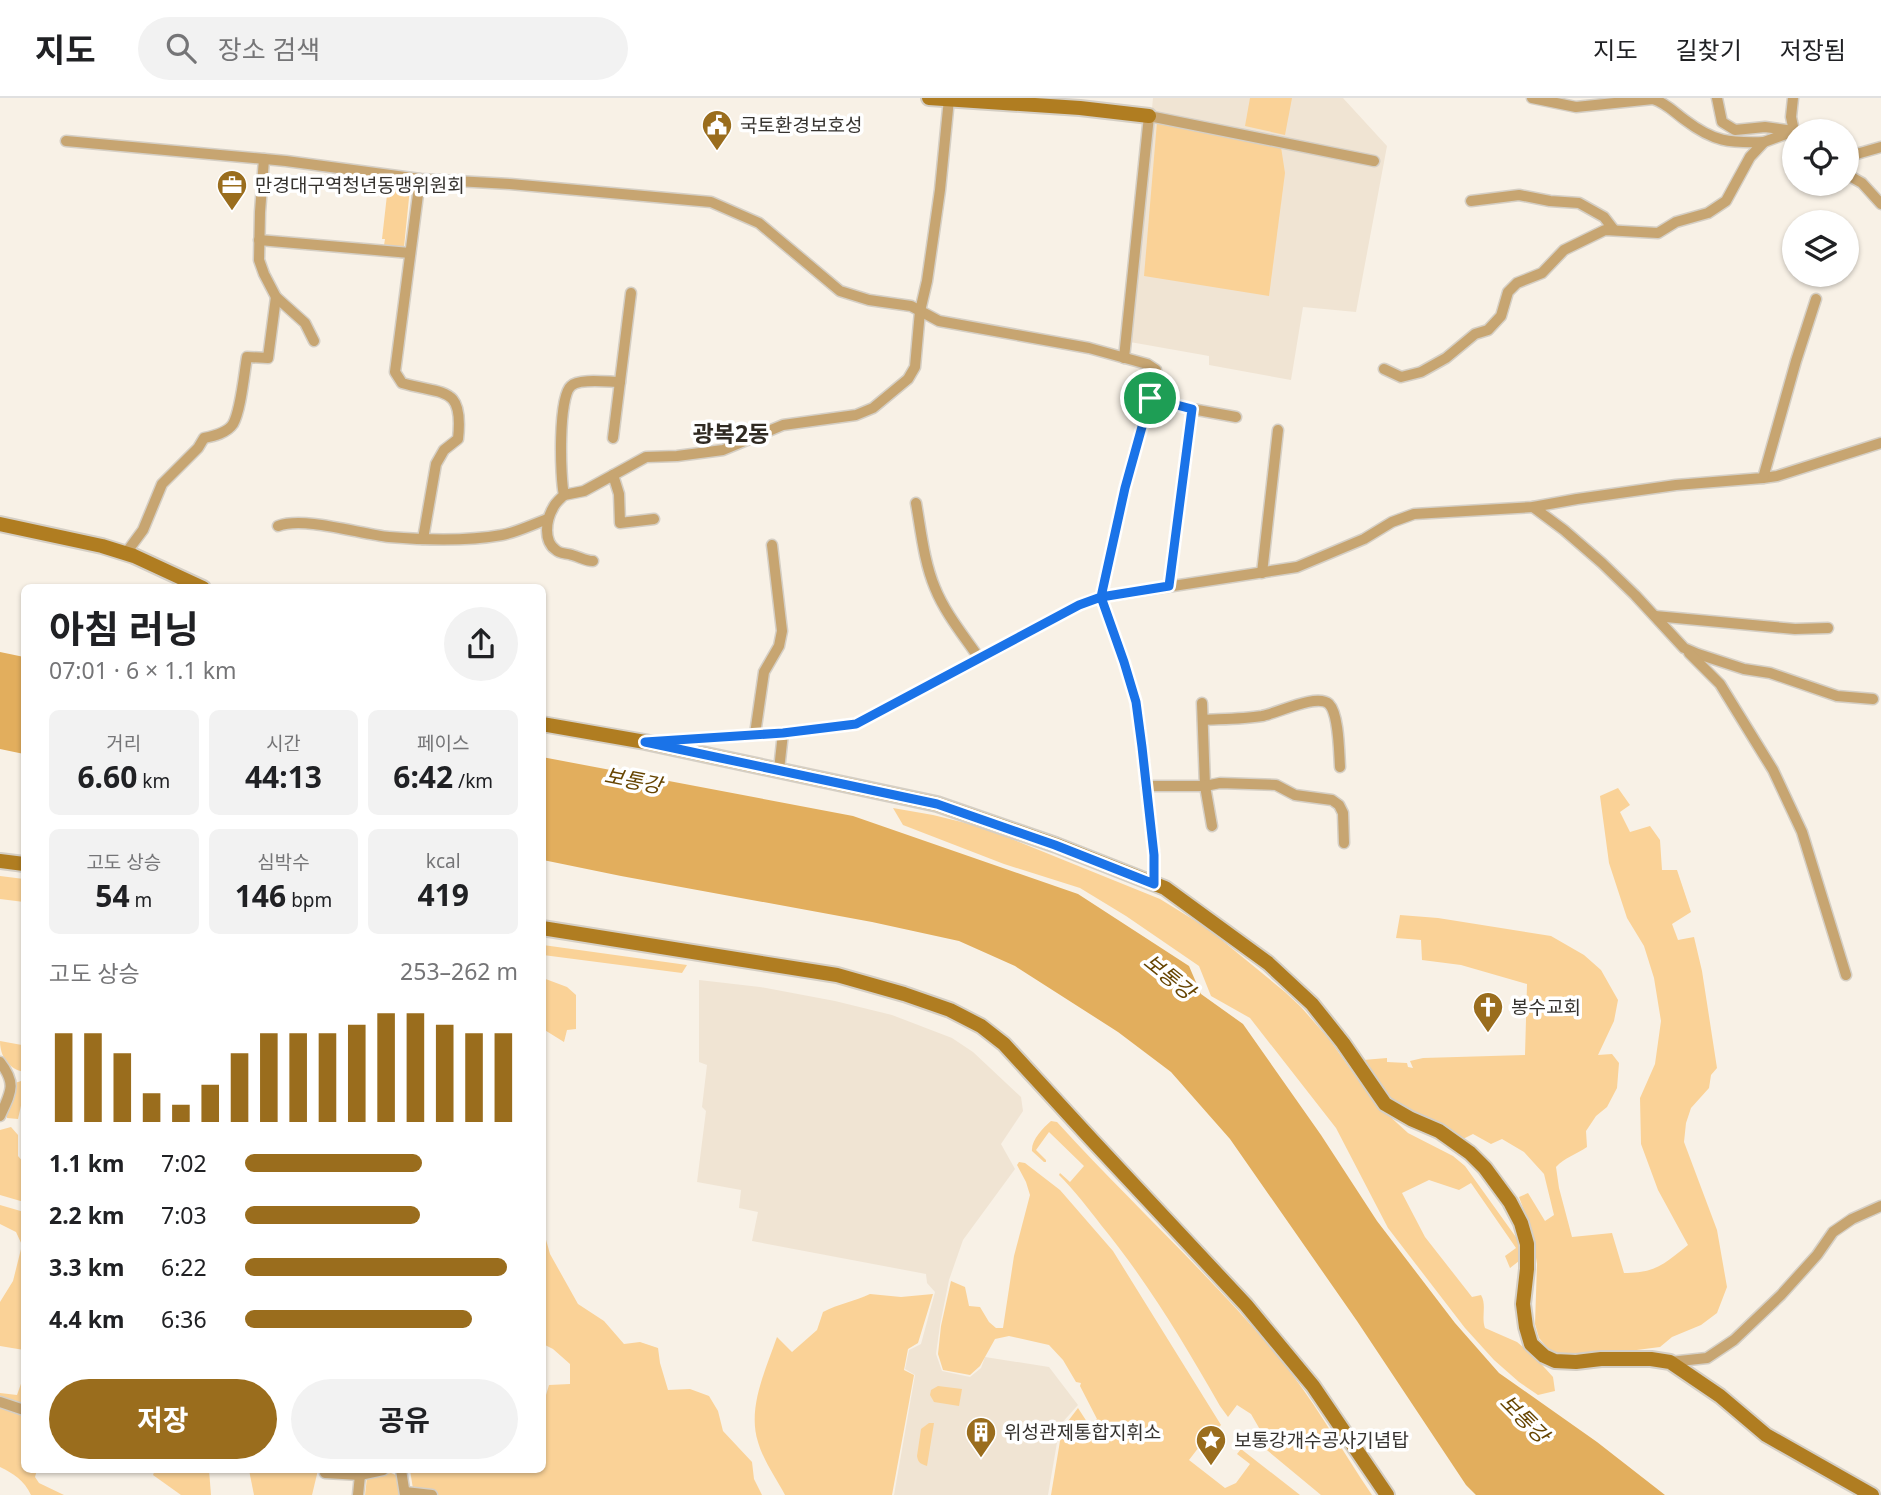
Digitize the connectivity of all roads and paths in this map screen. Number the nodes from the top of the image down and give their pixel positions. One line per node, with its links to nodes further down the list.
1 (929, 98): 6 (street)
2 (1093, 98): 7 (street)
3 (1532, 98): 13 (street)
4 (1717, 98): 10 (street)
5 (1793, 98): 9 (street)
6 (949, 99): 7 (street); 28 (street)
7 (1080, 108): 8 (street)
8 (1149, 116): 17 (street); 30 (street)
9 (1791, 119)
10 (1782, 129)
11 (1782, 135): 13 (street)
12 (66, 141): 16 (street)
13 (1764, 142): 22 (street)
14 (1881, 147): 15 (street)
15 (1859, 153)
16 (264, 159): 18 (street); 23 (street)
17 (1374, 161)
18 (420, 179): 24 (street); 28 (street)
19 (1859, 181): 21 (street)
20 (1471, 201): 22 (street)
21 (1881, 204)
22 (1614, 230): 31 (street)
23 (258, 240): 24 (street); 26 (street)
24 (411, 253): 48 (street)
25 (631, 293): 32 (street)
26 (276, 297): 29 (street); 50 (street)
27 (1816, 299): 40 (street)
28 (920, 311): 30 (street); 39 (street)
29 (314, 341)
30 (1124, 358): 33 (street)
31 (1384, 369)
32 (620, 382): 37 (street); 41 (street)
33 (1150, 398): 34 (street); 55 (street)
34 (1192, 409): 35 (street); 54 (street)
35 (1236, 417)
36 (1278, 430): 52 (street)
37 (613, 438)
38 (1881, 443): 40 (street)
39 (613, 475): 41 (street); 45 (street)
40 (1763, 478): 43 (street)
41 (564, 495): 44 (street)
42 (915, 503): 59 (street)
43 (1533, 507): 52 (street); 56 (street)
44 (548, 519): 48 (street); 51 (street)
45 (654, 519)
46 (0, 524): 50 (street)
47 (278, 526): 48 (street)
48 (423, 539)
49 (772, 545): 65 (street)
50 (126, 553): 53 (street)
51 (593, 561)
52 (1262, 573): 54 (street)
53 (194, 584)
54 (1169, 586): 55 (street)
55 (1101, 597): 59 (street); 69 (street)
56 (1655, 616): 57 (street); 58 (street)
57 (1828, 628)
58 (1684, 648): 60 (street); 77 (street)
59 (979, 659): 64 (street)
60 (1873, 699)
61 (1202, 704): 62 (street)
62 (1203, 720): 67 (street); 70 (street)
63 (546, 725): 66 (street)
64 (783, 733): 65 (street); 68 (street)
65 (755, 734): 66 (street)
66 (645, 742): 68 (street)
67 (1340, 767)
68 (779, 770): 75 (street)
69 (1146, 786): 70 (street); 75 (street)
70 (1205, 786): 71 (street); 72 (street)
71 (1212, 826)
72 (1344, 843)
73 (0, 861): 74 (street)
74 (21, 864)
75 (1154, 884): 81 (street)
76 (546, 929): 91 (street)
77 (1846, 975)
78 (0, 1062): 79 (street)
79 (0, 1116)
80 (1881, 1206): 81 (street)
81 (1670, 1362): 92 (street)
82 (0, 1402): 83 (street)
83 (21, 1409)
84 (325, 1473): 87 (street)
85 (369, 1473): 87 (street)
86 (402, 1473): 88 (street)
87 (360, 1475): 89 (street)
88 (405, 1494): 90 (street)
89 (358, 1495)
90 (432, 1495)
91 (1387, 1495)
92 (1872, 1495)

